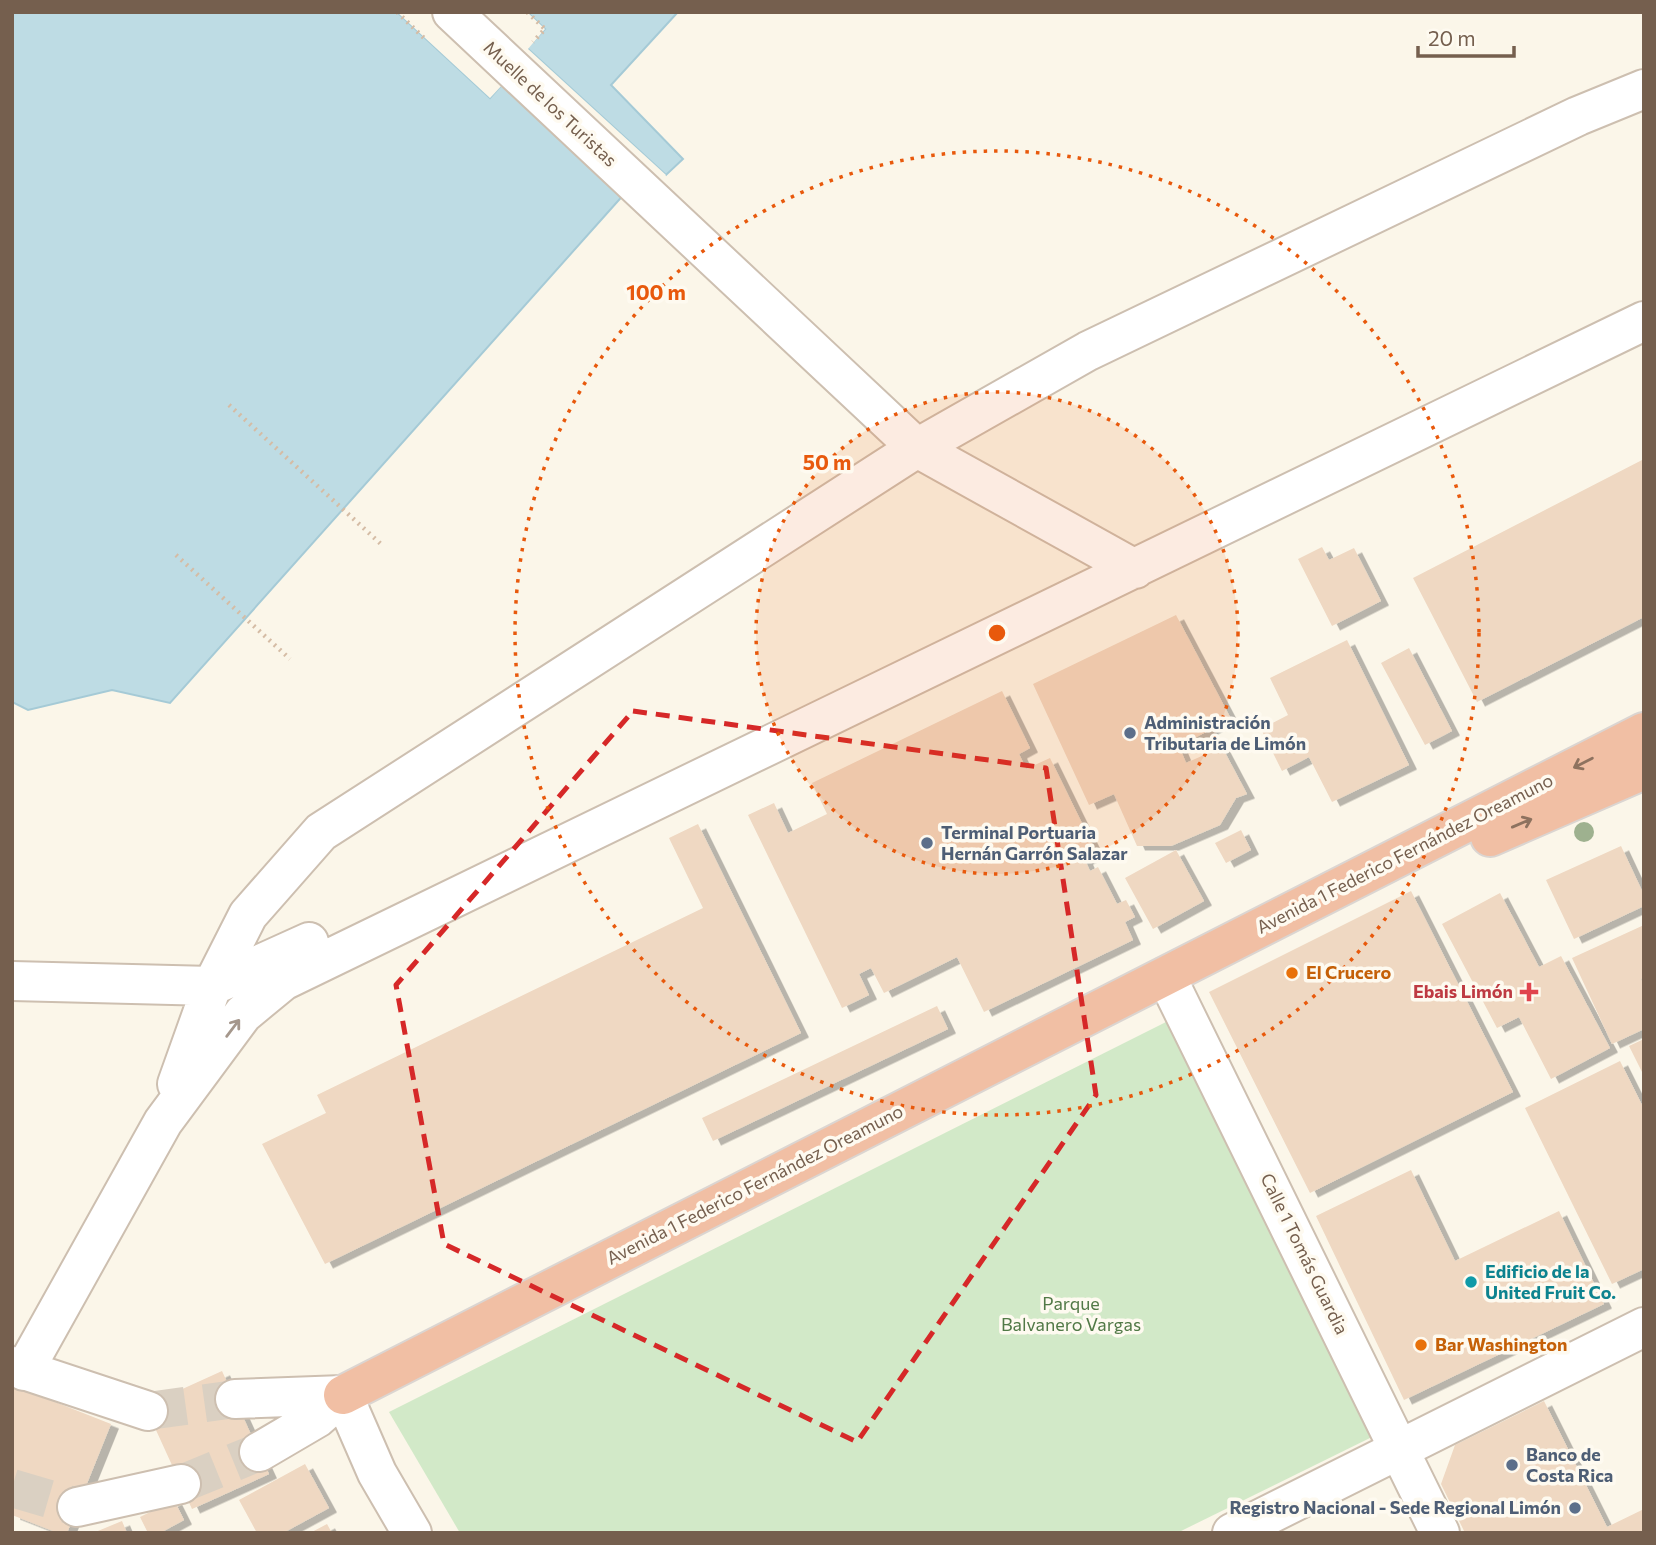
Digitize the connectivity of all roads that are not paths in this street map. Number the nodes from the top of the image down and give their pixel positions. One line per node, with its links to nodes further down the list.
1 (452, 12): 4 (street, Muelle de los Turistas)
2 (1644, 89): 4 (street)
3 (1644, 321): 5 (street)
4 (917, 448): 5 (street, Muelle de los Turistas); 9 (street)
5 (1135, 569): 9 (street); 10 (street, one-way to 5)
6 (1638, 761): 7 (highway, Avenida 1 Federico Fernández Oreamuno)
7 (1166, 976): 13 (highway, Avenida 1 Federico Fernández Oreamuno); 16 (street, Calle 1 Tomás Guardia)
8 (12, 981): 9 (street)
9 (212, 986): 10 (street)
10 (163, 1122): 12 (street)
11 (1644, 1326): 16 (street)
12 (18, 1369): 15 (street)
13 (343, 1395): 14 (street); 17 (street); 20 (street)
14 (235, 1399)
15 (148, 1410)
16 (1400, 1449): 21 (street); 22 (street, Calle 1 Tomás Guardia)
17 (259, 1452)
18 (181, 1484): 19 (street)
19 (77, 1507)
20 (412, 1533)
21 (1232, 1533)
22 (1440, 1533)

